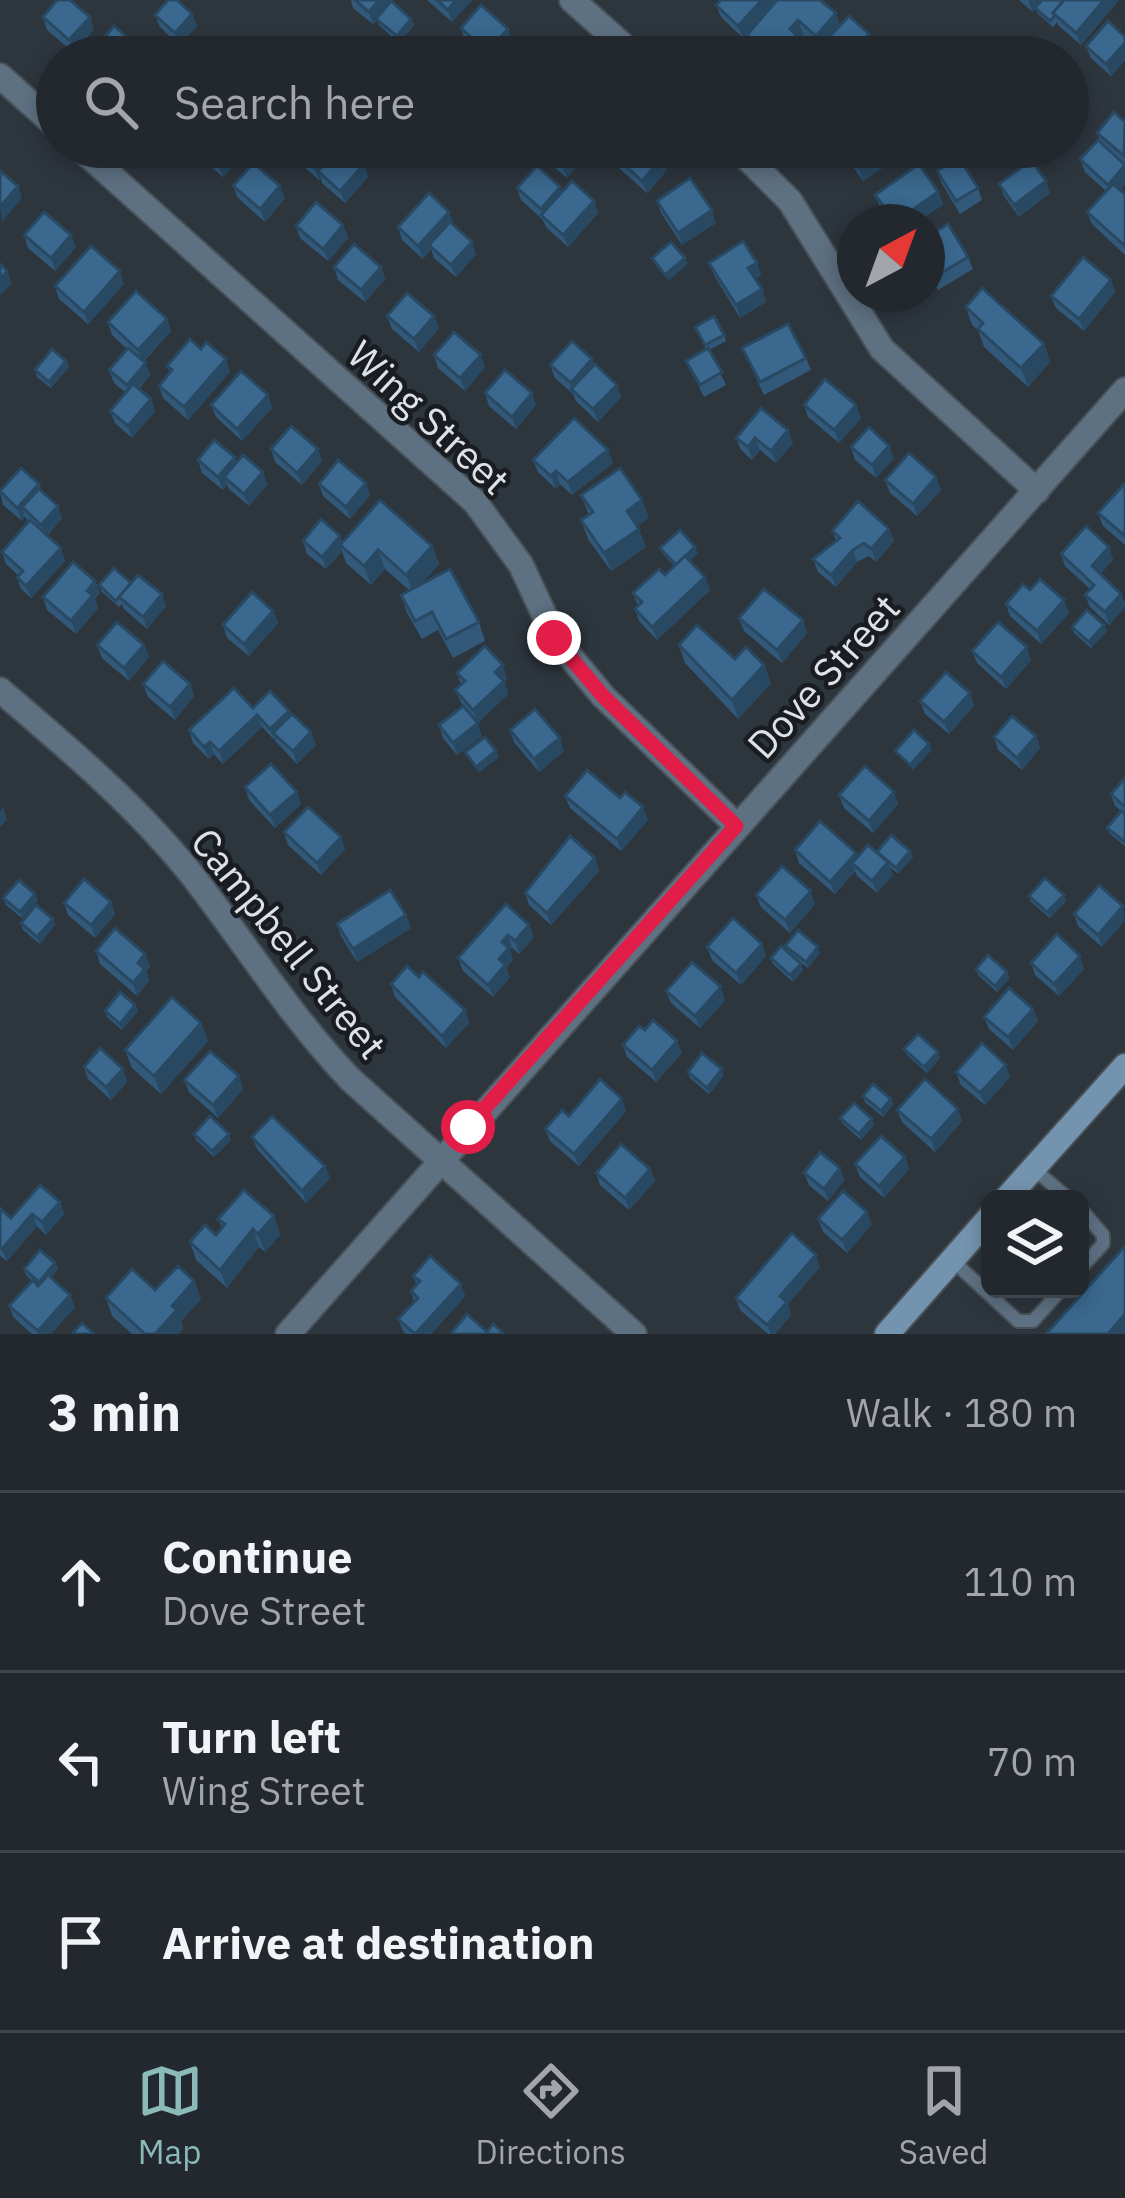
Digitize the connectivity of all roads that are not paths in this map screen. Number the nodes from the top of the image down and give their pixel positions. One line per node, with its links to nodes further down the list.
1 (572, 0): 2 (street)
2 (612, 36)
3 (0, 76): 4 (street)
4 (36, 109)
5 (102, 168): 10 (street, Wing Street)
6 (757, 168): 8 (street)
7 (1125, 390): 8 (street, Dove Street)
8 (1037, 491): 10 (street, Dove Street)
9 (0, 690): 12 (street, Campbell Street)
10 (736, 826): 12 (street, Dove Street)
11 (1125, 1066): 13 (main road)
12 (438, 1161): 23 (street, Dove Street); 24 (street, Campbell Street)
13 (1034, 1168): 14 (main road); 15 (lane)
14 (1014, 1190)
15 (1059, 1190)
16 (1089, 1219): 18 (lane)
17 (981, 1227): 19 (main road)
18 (1089, 1259)
19 (952, 1260): 20 (lane); 25 (main road)
20 (981, 1287)
21 (993, 1298): 22 (lane)
22 (1054, 1298)
23 (288, 1334)
24 (634, 1334)
25 (887, 1334)

